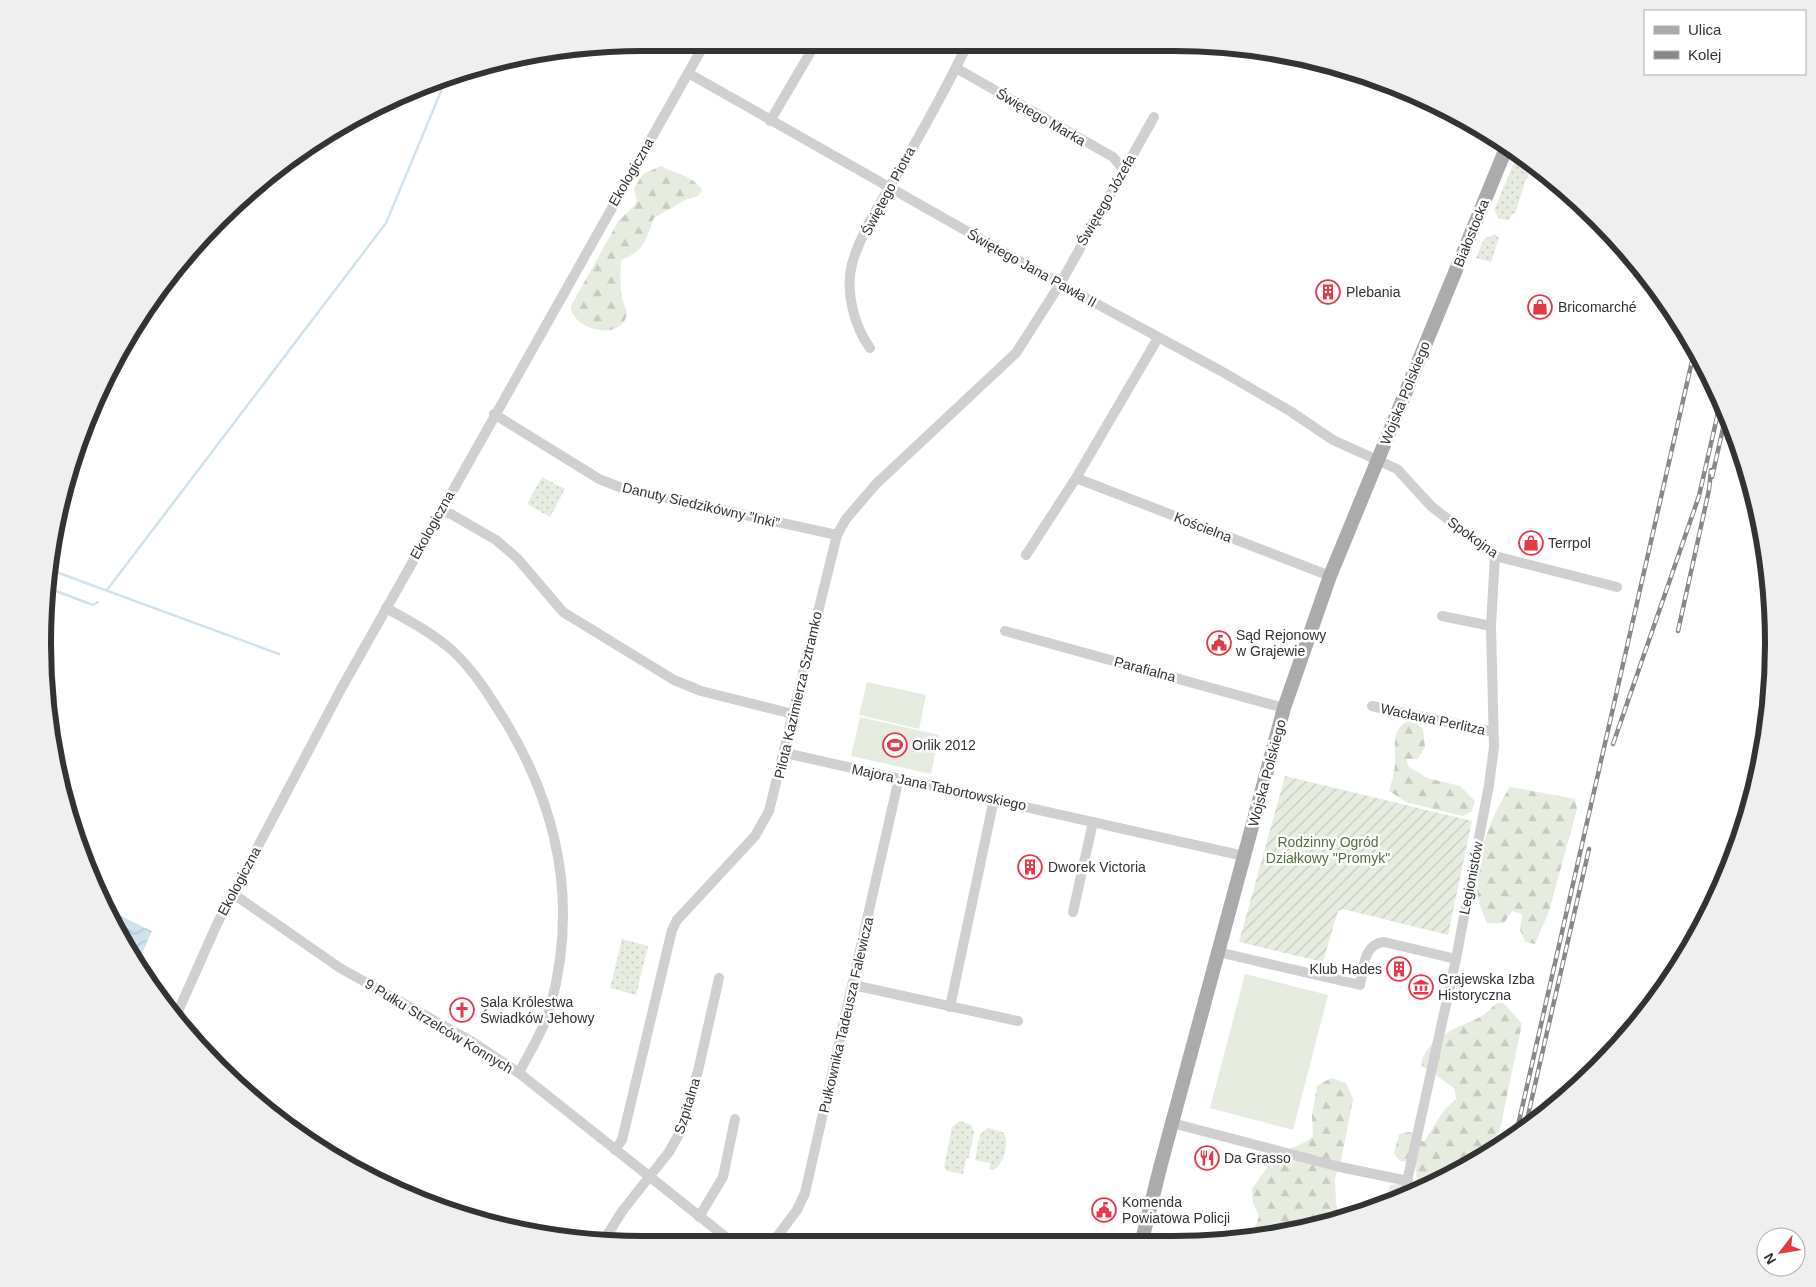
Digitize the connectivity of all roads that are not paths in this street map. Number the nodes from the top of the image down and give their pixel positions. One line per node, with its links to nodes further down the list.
1 (700, 51): 5 (street, Ekologiczna)
2 (811, 51): 7 (street)
3 (964, 51): 4 (street, Świętego Piotra)
4 (956, 68): 9 (street, Świętego Marka); 10 (street, Świętego Piotra)
5 (688, 73): 7 (street, Świętego Jana Pawła II); 15 (street, Ekologiczna)
6 (1154, 117): 9 (street, Świętego Józefa)
7 (770, 121): 10 (street, Świętego Jana Pawła II)
8 (1504, 153): 12 (main road, Białostocka)
9 (1123, 169): 11 (street, Świętego Józefa)
10 (890, 186): 11 (street, Świętego Jana Pawła II); 14 (street, Świętego Piotra)
11 (1060, 284): 13 (street, Świętego Jana Pawła II); 19 (street, Pilota Kazimierza Sztramko)
12 (1436, 320): 16 (main road, Wojska Polskiego)
13 (1158, 338): 16 (street, Świętego Jana Pawła II); 17 (street)
14 (870, 348)
15 (494, 414): 18 (street, Ekologiczna); 19 (street, Danuty Siedzikówny ”Inki”)
16 (1378, 459): 21 (street, Spokojna); 22 (main road, Wojska Polskiego)
17 (1076, 478): 20 (street); 22 (street, Kościelna)
18 (440, 511): 24 (street, Ekologiczna); 30 (street)
19 (836, 535): 30 (street, Pilota Kazimierza Sztramko)
20 (1026, 555)
21 (1494, 556): 23 (street, Spokojna); 26 (street, Legionistów)
22 (1330, 576): 29 (main road, Wojska Polskiego)
23 (1617, 587)
24 (386, 608): 37 (street, Ekologiczna); 46 (street)
25 (1442, 616): 26 (street)
26 (1491, 626): 31 (street, Legionistów)
27 (1005, 631): 29 (street, Parafialna)
28 (1372, 706): 31 (street, Wacława Perlitza)
29 (1284, 708): 36 (main road, Wojska Polskiego)
30 (793, 714): 32 (street, Pilota Kazimierza Sztramko)
31 (1493, 732): 40 (street, Legionistów)
32 (784, 753): 33 (street, Majora Jana Tabortowskiego); 49 (street, Pilota Kazimierza Sztramko)
33 (899, 778): 34 (street, Majora Jana Tabortowskiego); 42 (street, Pułkownika Tadeusza Falewicza)
34 (994, 799): 35 (street, Majora Jana Tabortowskiego); 43 (street)
35 (1094, 822): 36 (street, Majora Jana Tabortowskiego); 38 (street)
36 (1244, 856): 39 (main road, Wojska Polskiego)
37 (232, 893): 44 (street, Ekologiczna); 46 (street, 9 Pułku Strzelców Konnych)
38 (1073, 912)
39 (1218, 952): 40 (street); 48 (main road, Wojska Polskiego)
40 (1456, 959): 51 (street, Legionistów)
41 (719, 978): 50 (street, Szpitalna)
42 (853, 985): 43 (street); 56 (street, Pułkownika Tadeusza Falewicza)
43 (950, 1006): 45 (street)
44 (179, 1010)
45 (1018, 1021)
46 (519, 1073): 49 (street, 9 Pułku Strzelców Konnych)
47 (735, 1119): 53 (street)
48 (1172, 1123): 51 (street); 57 (main road, Wojska Polskiego)
49 (615, 1150): 50 (street, 9 Pułku Strzelców Konnych)
50 (649, 1177): 53 (street, 9 Pułku Strzelców Konnych); 54 (street, Szpitalna)
51 (1408, 1181): 52 (street, Legionistów)
52 (1406, 1188)
53 (699, 1217): 55 (street, 9 Pułku Strzelców Konnych)
54 (608, 1234)
55 (724, 1236)
56 (778, 1236)
57 (1143, 1236)

